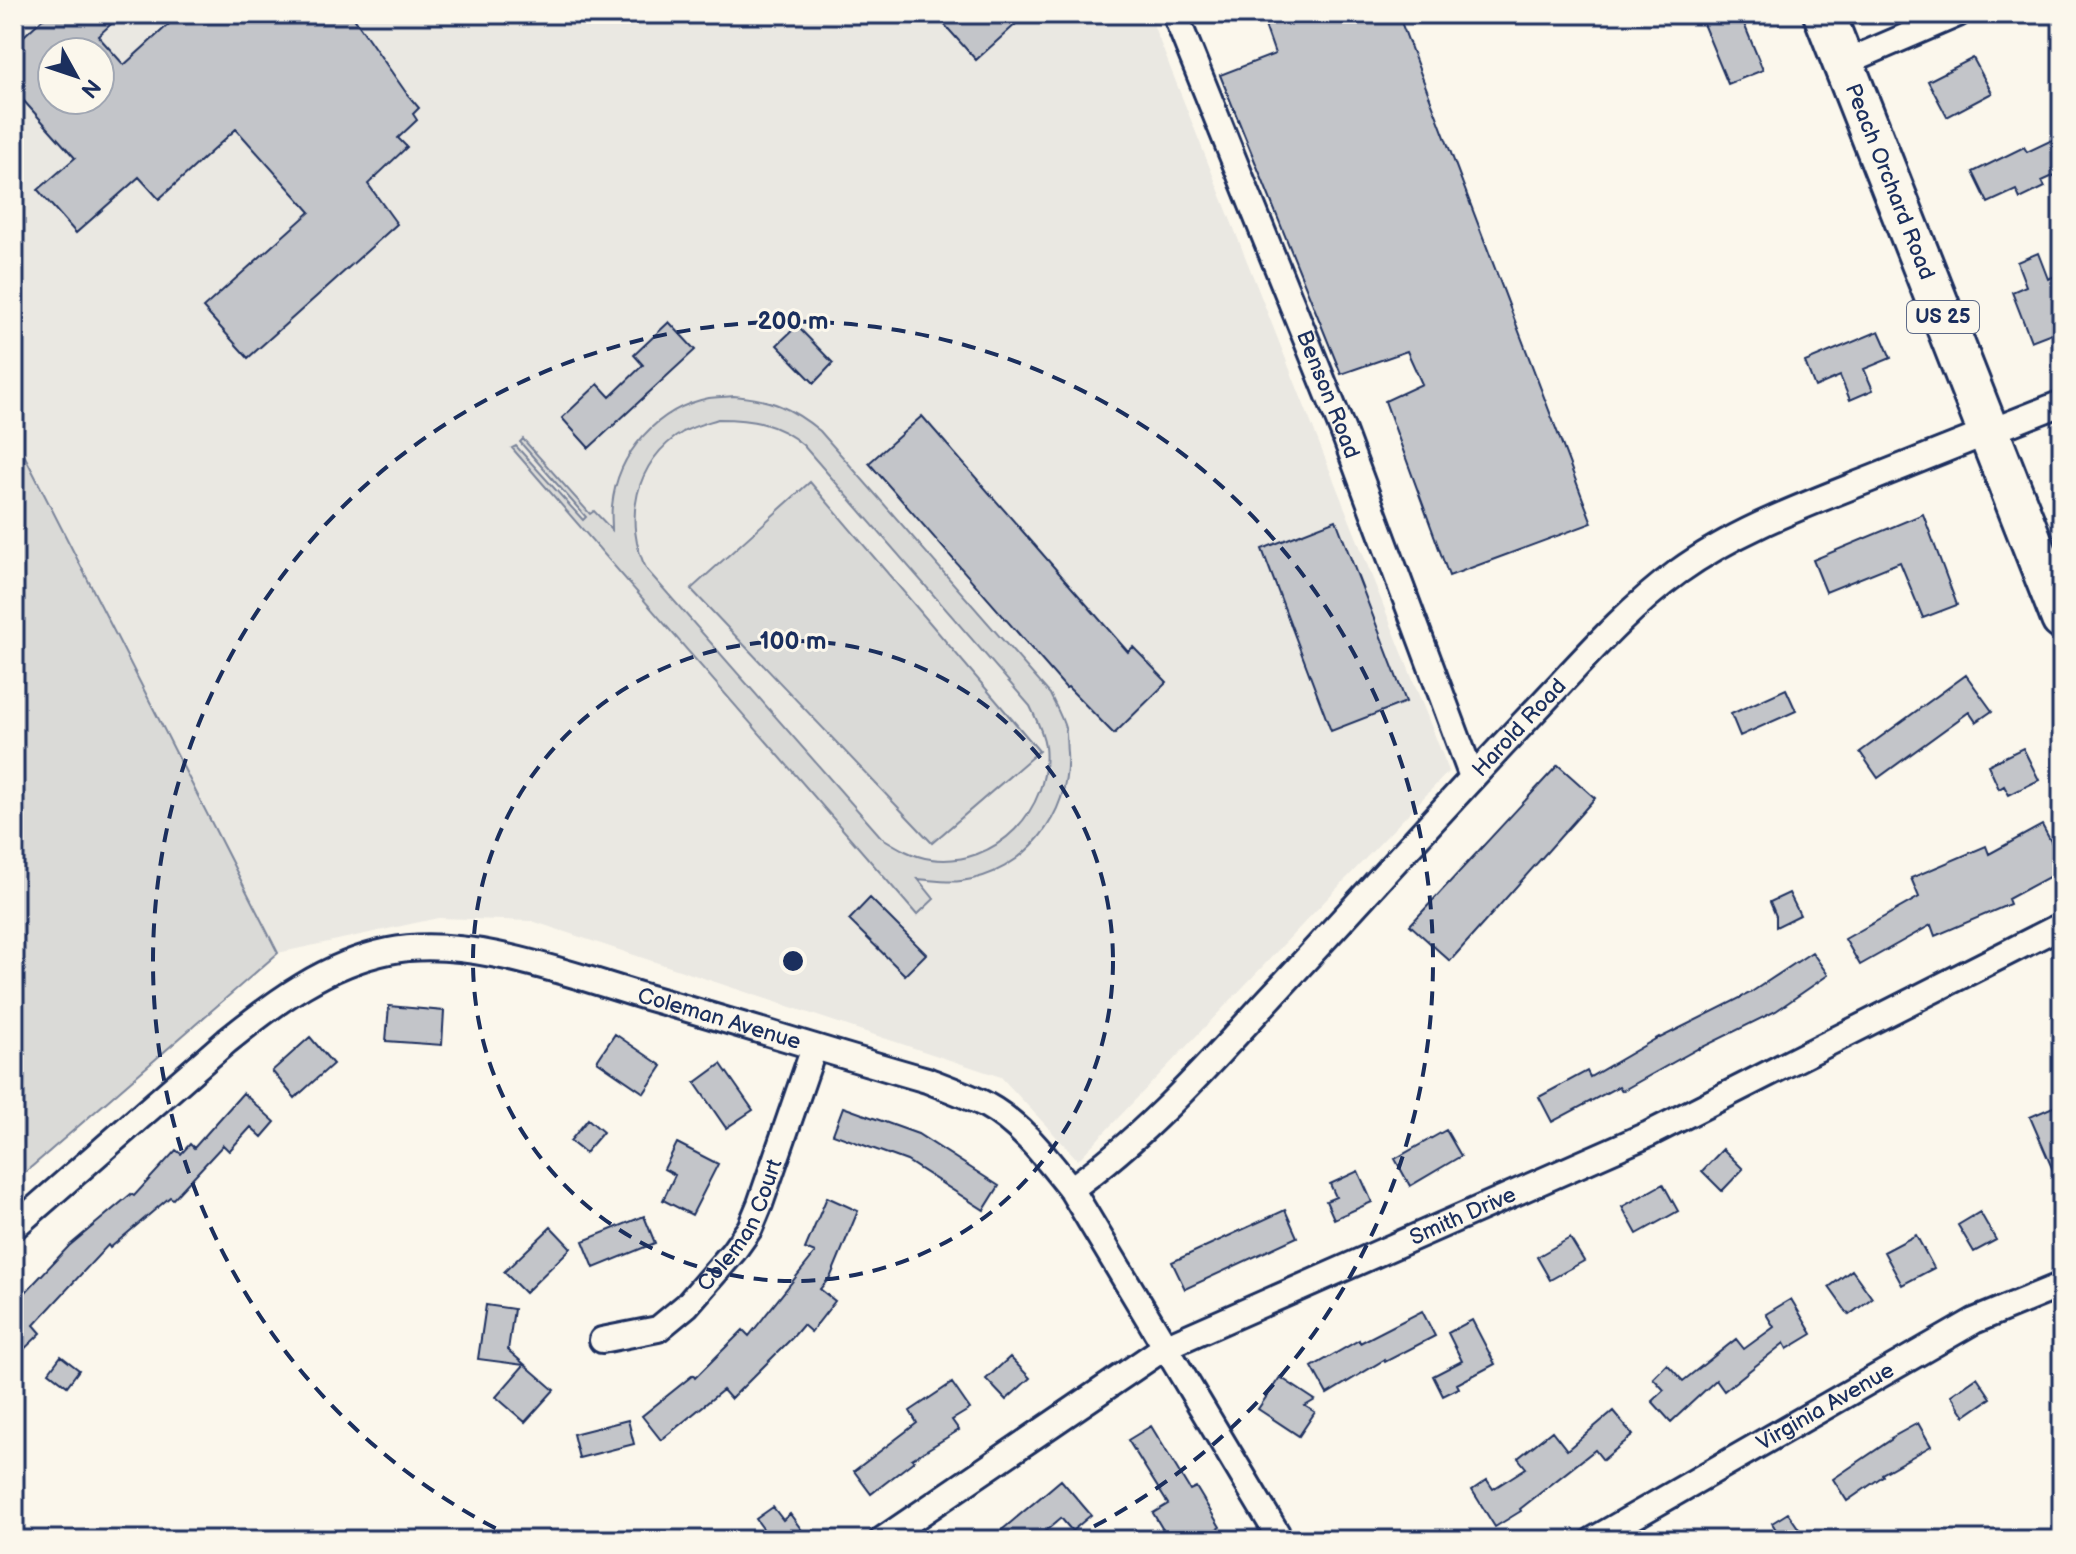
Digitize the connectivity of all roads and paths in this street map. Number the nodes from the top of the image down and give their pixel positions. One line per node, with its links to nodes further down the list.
1 (1175, 14): 8 (street, Benson Road)
2 (1824, 14): 4 (main road, Peach Orchard Road / US 25)
3 (1958, 14): 4 (street)
4 (1844, 63): 6 (main road, Peach Orchard Road / US 25)
5 (2062, 403): 6 (street, Harold Road)
6 (1988, 433): 7 (main road, Peach Orchard Road / US 25); 8 (street, Harold Road)
7 (2062, 619)
8 (1472, 777): 11 (street, Harold Road)
9 (2062, 925): 15 (street, Smith Drive)
10 (814, 1048): 11 (street, Coleman Avenue); 12 (street, Coleman Avenue); 14 (street, Coleman Court)
11 (1071, 1189): 15 (street, Coleman Avenue)
12 (14, 1227)
13 (2062, 1285): 18 (street, Virginia Avenue)
14 (602, 1340)
15 (1165, 1347): 16 (street, Smith Drive); 17 (street, Coleman Avenue)
16 (882, 1540)
17 (1281, 1540)
18 (1593, 1540)

